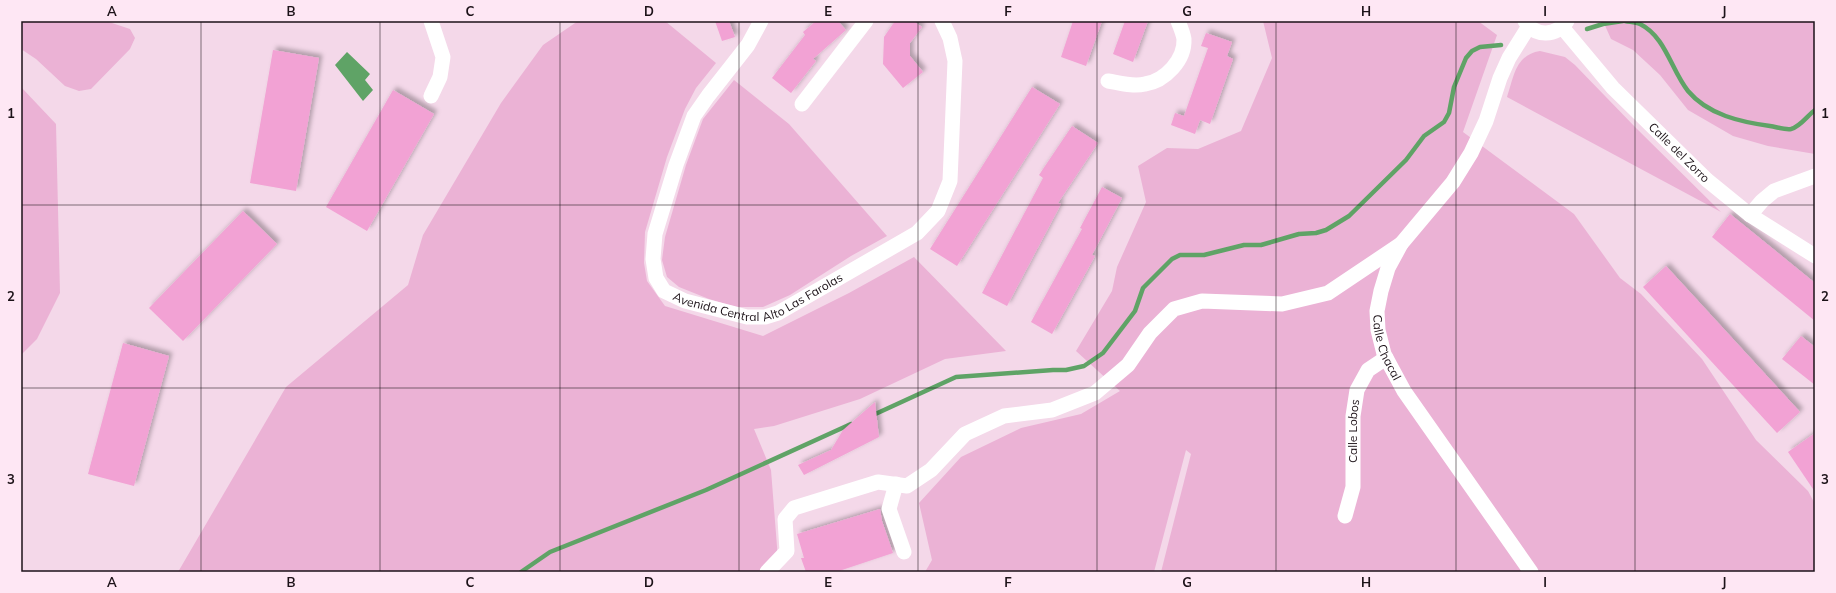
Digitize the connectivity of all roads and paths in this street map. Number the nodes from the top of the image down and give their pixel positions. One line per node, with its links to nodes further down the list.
1 (431, 21): 9 (street)
2 (761, 21): 4 (street, Avenida Central Alto Las Farolas)
3 (866, 21): 10 (street)
4 (942, 21)
5 (1178, 21): 8 (street)
6 (1527, 24): 7 (street); 13 (street, Calle Chacal)
7 (1565, 24): 12 (street, Calle del Zorro)
8 (1108, 81)
9 (431, 96)
10 (802, 104)
11 (1815, 176): 12 (street)
12 (1750, 215): 14 (street, Calle del Zorro)
13 (1402, 244): 15 (street, Calle Chacal); 16 (street)
14 (1815, 256)
15 (1386, 358): 17 (street, Calle Lobos); 20 (street, Calle Chacal)
16 (896, 484): 18 (street); 19 (street)
17 (1345, 516)
18 (904, 552)
19 (767, 572)
20 (1531, 572)

